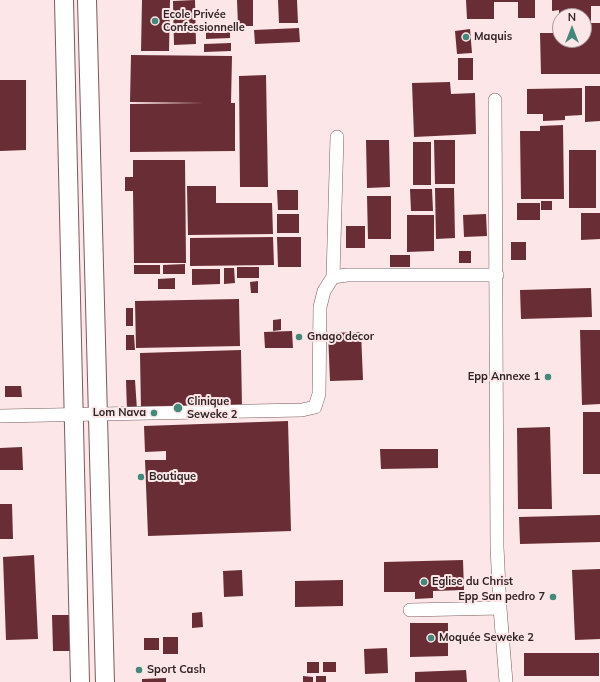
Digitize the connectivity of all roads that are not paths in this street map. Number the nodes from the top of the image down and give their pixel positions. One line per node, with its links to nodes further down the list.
1 (64, 0): 7 (main road)
2 (87, 0): 8 (main road)
3 (495, 100): 5 (street)
4 (337, 137): 6 (street)
5 (497, 276): 6 (street); 10 (street)
6 (333, 277): 8 (street)
7 (74, 414): 8 (street); 9 (street); 12 (main road)
8 (98, 414): 13 (main road)
9 (0, 416)
10 (500, 608): 11 (street); 14 (street)
11 (410, 610)
12 (80, 682)
13 (105, 682)
14 (506, 682)

